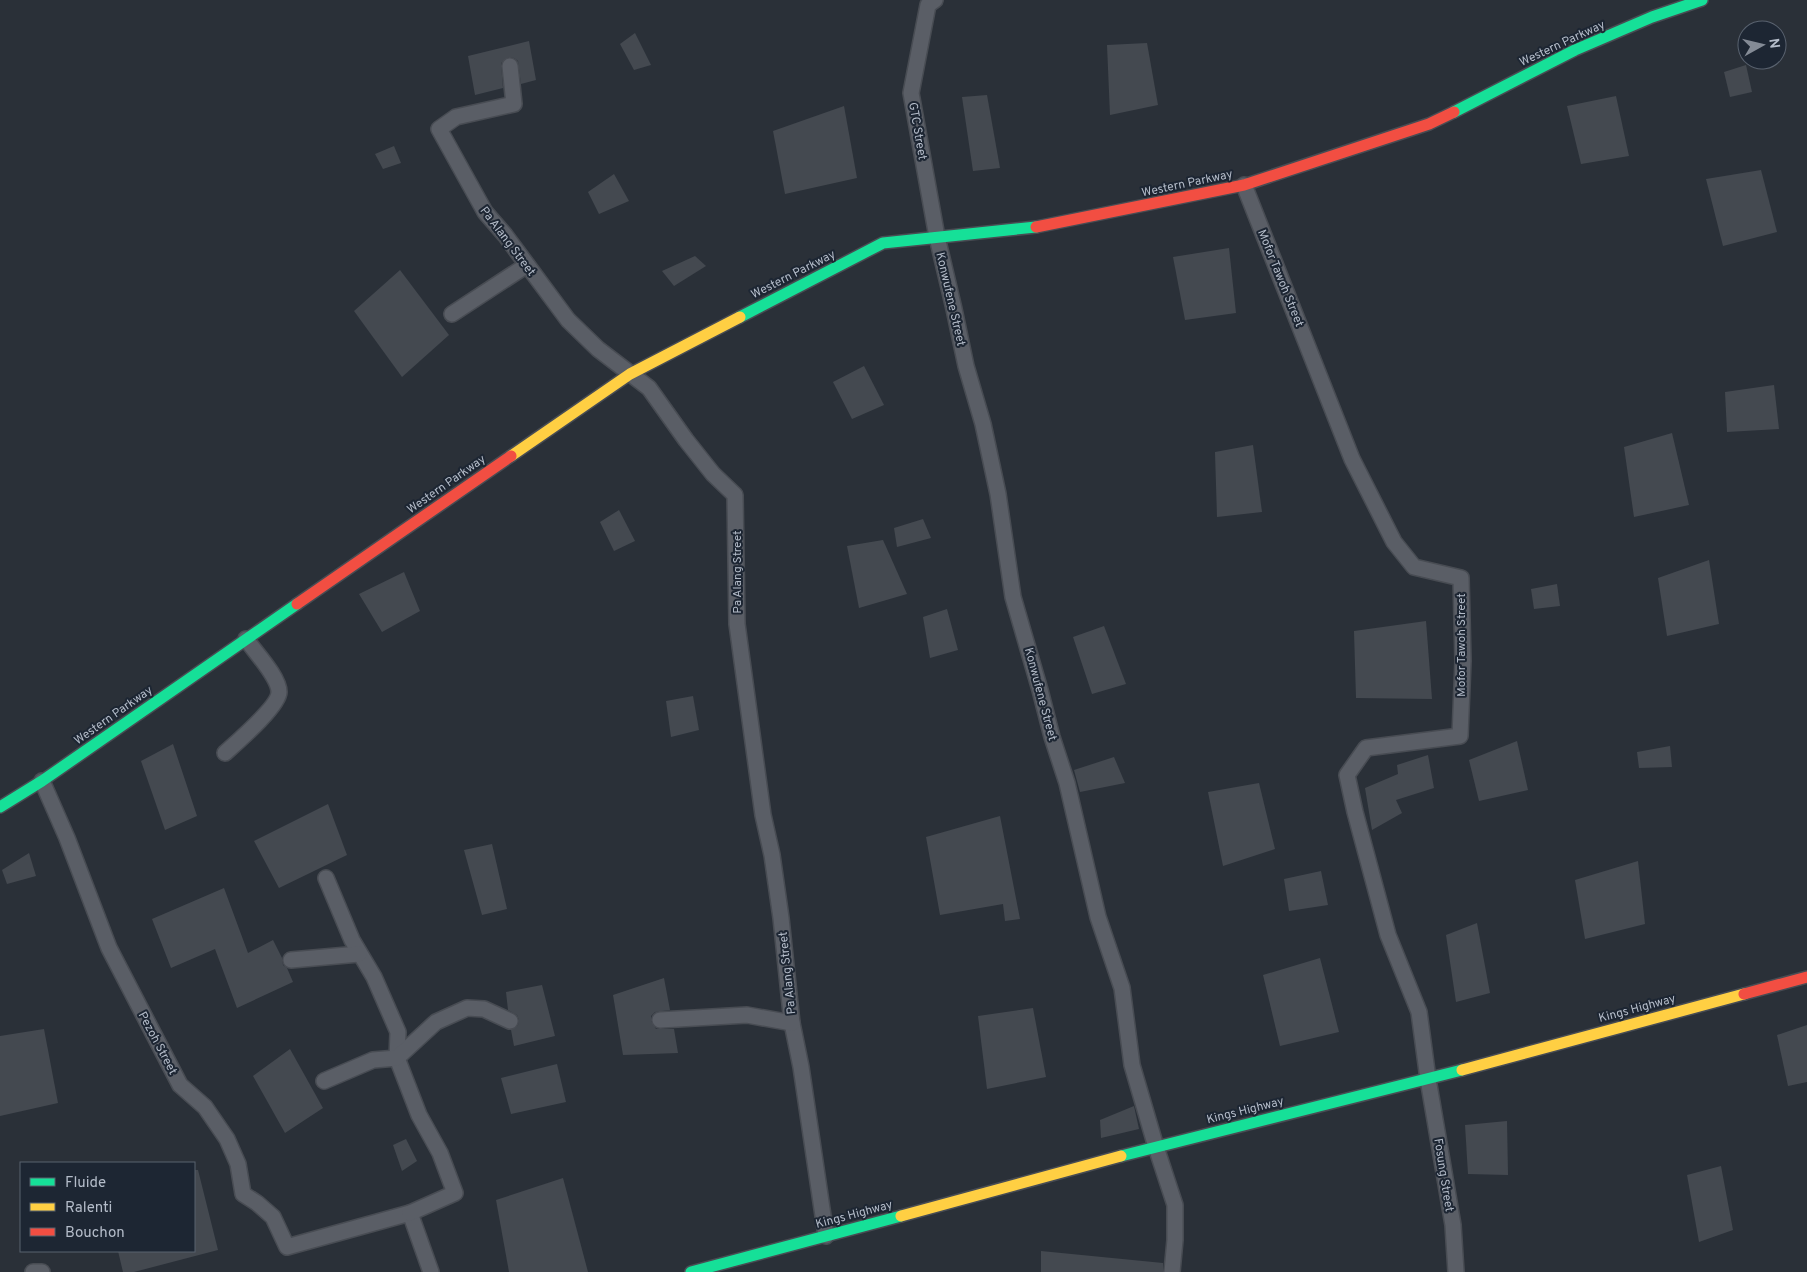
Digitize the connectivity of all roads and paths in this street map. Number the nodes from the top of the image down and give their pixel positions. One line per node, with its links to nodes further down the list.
1 (935, 0): 5 (street, GTC Street)
2 (1702, 0): 4 (street, Western Parkway)
3 (510, 66): 6 (street, Pa Alang Street)
4 (1244, 185): 5 (street, Western Parkway); 21 (street, Mofor Tawoh Street)
5 (937, 237): 8 (street, Western Parkway); 23 (street, Konwufene Street)
6 (527, 265): 7 (street); 8 (street, Pa Alang Street)
7 (452, 314)
8 (630, 374): 9 (street, Western Parkway); 19 (street, Pa Alang Street)
9 (246, 639): 10 (street); 11 (street, Western Parkway)
10 (225, 753)
11 (42, 781): 12 (street, Western Parkway); 24 (street, Pezoh Street)
12 (0, 807)
13 (326, 878): 14 (street)
14 (359, 954): 15 (street); 20 (street)
15 (291, 960)
16 (1807, 977): 21 (street, Kings Highway)
17 (660, 1020): 19 (street)
18 (510, 1021): 20 (street)
19 (792, 1023): 25 (street, Pa Alang Street)
20 (397, 1058): 22 (street); 24 (street)
21 (1428, 1079): 23 (street, Kings Highway); 31 (street, Fosung Street)
22 (324, 1081)
23 (1156, 1147): 25 (street, Kings Highway); 30 (street, Konwufene Street)
24 (410, 1213): 28 (street)
25 (826, 1236): 29 (street, Kings Highway)
26 (33, 1272): 27 (street)
27 (42, 1272)
28 (431, 1272)
29 (691, 1272)
30 (1172, 1272)
31 (1456, 1272)

